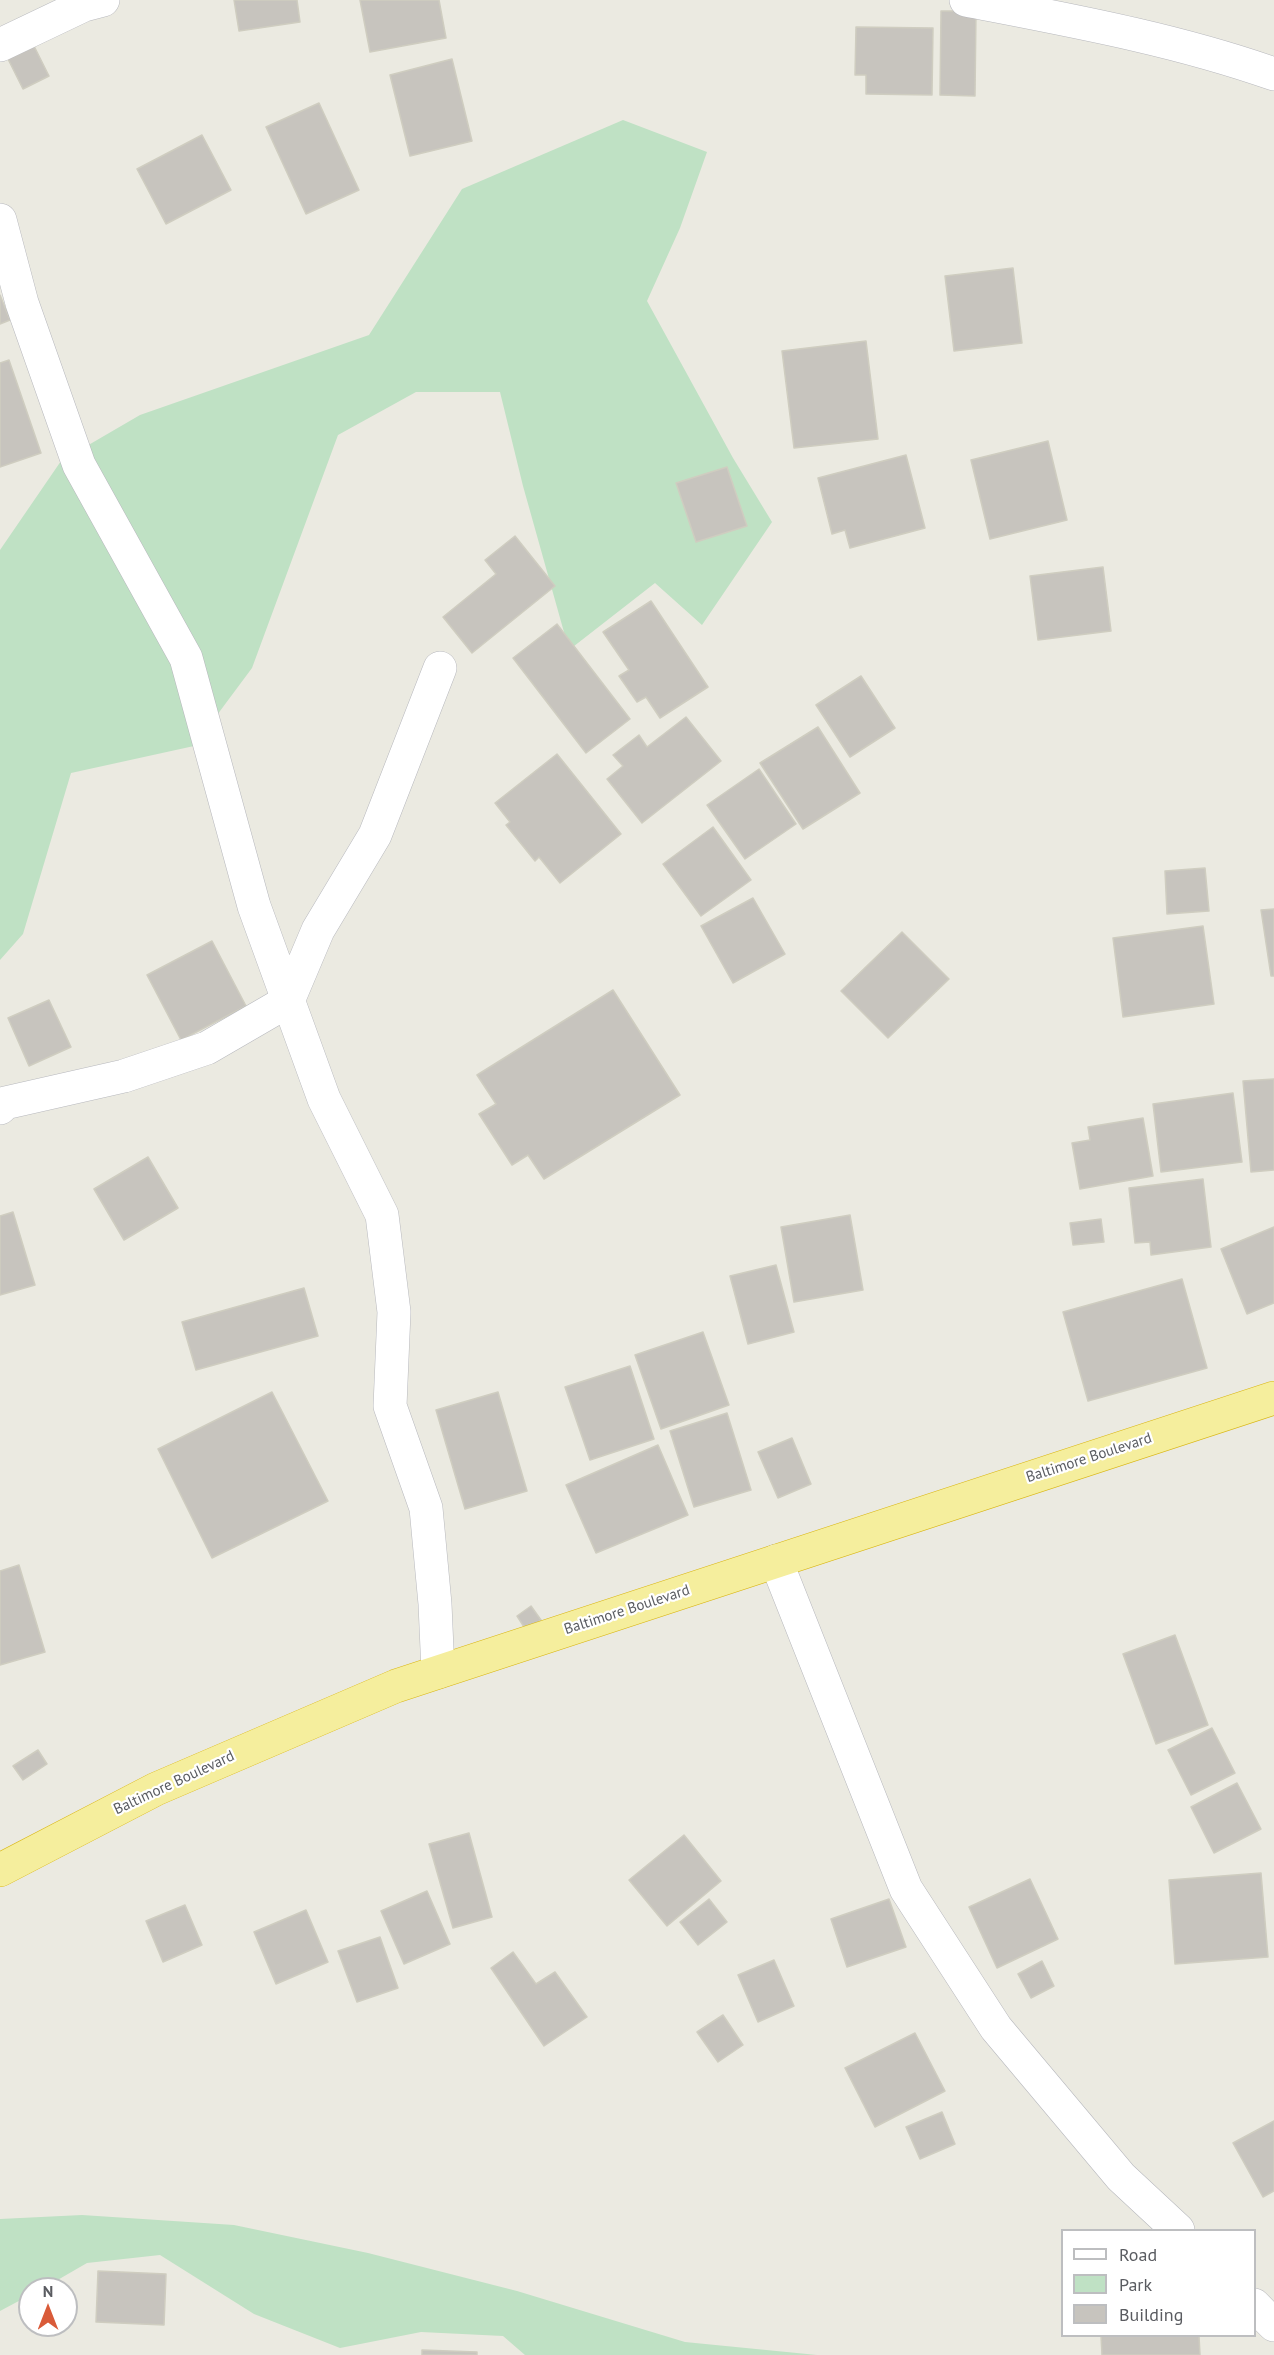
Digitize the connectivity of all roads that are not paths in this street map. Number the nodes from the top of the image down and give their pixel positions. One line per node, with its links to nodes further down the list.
1 (103, 0): 3 (street)
2 (966, 0): 4 (street)
3 (0, 45)
4 (1274, 74)
5 (0, 220): 7 (street)
6 (440, 668): 7 (street)
7 (288, 1001): 8 (street); 11 (street)
8 (0, 1108)
9 (1274, 1398): 10 (highway, Baltimore Boulevard)
10 (776, 1561): 11 (highway, Baltimore Boulevard); 13 (street)
11 (438, 1672): 12 (highway, Baltimore Boulevard)
12 (0, 1870)
13 (1177, 2229)
14 (1256, 2307): 15 (street)
15 (1274, 2325)

